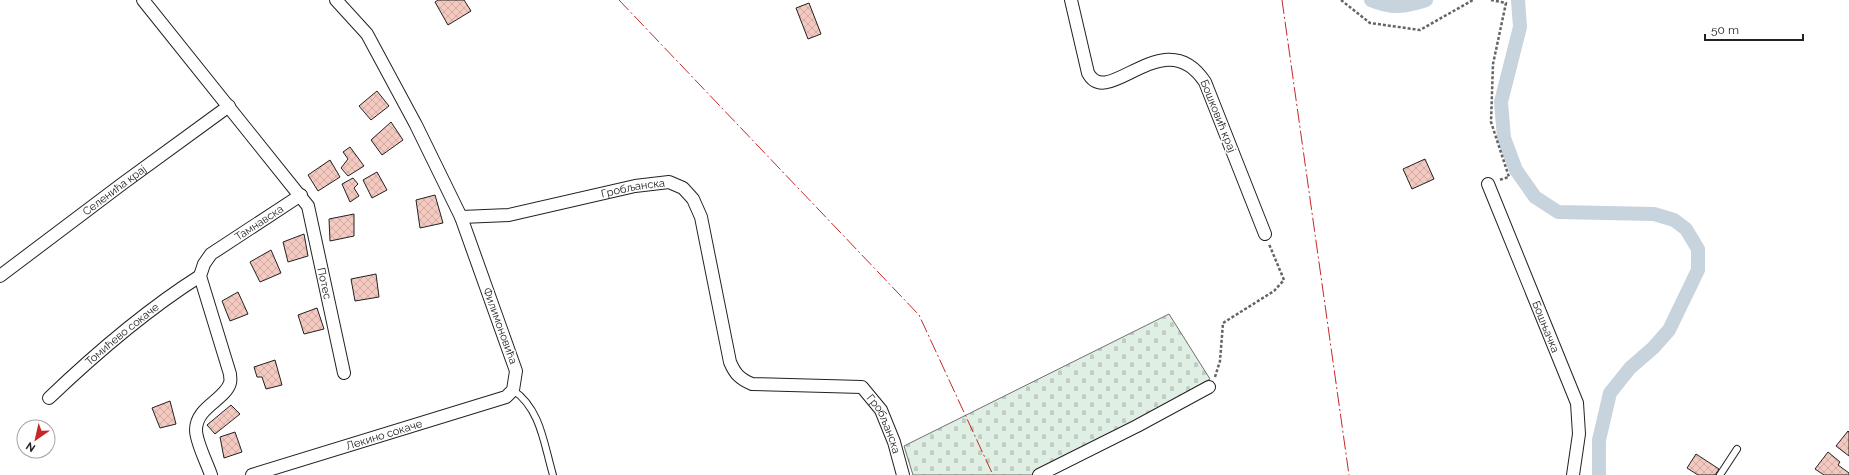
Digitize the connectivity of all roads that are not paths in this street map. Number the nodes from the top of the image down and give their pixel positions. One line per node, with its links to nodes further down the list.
1 (144, 0): 4 (street)
2 (336, 0): 7 (street)
3 (1071, 0): 8 (street, Бошковић крај)
4 (229, 106): 6 (street); 9 (street, Селенића крај)
5 (1488, 184): 21 (street, Бошњачка)
6 (301, 196): 10 (street, Тамнавска); 11 (street, Потес)
7 (461, 217): 13 (street, Филимоновића); 19 (street, Гробљанска)
8 (1265, 234)
9 (0, 276)
10 (200, 276): 14 (street, Томићево сокаче); 16 (street)
11 (344, 373)
12 (1210, 387): 20 (street)
13 (513, 390): 17 (street, Лекино сокаче); 18 (lane)
14 (49, 398)
15 (1737, 449): 22 (lane)
16 (211, 475)
17 (252, 475)
18 (553, 475)
19 (903, 475)
20 (1039, 475)
21 (1573, 475)
22 (1720, 475)

